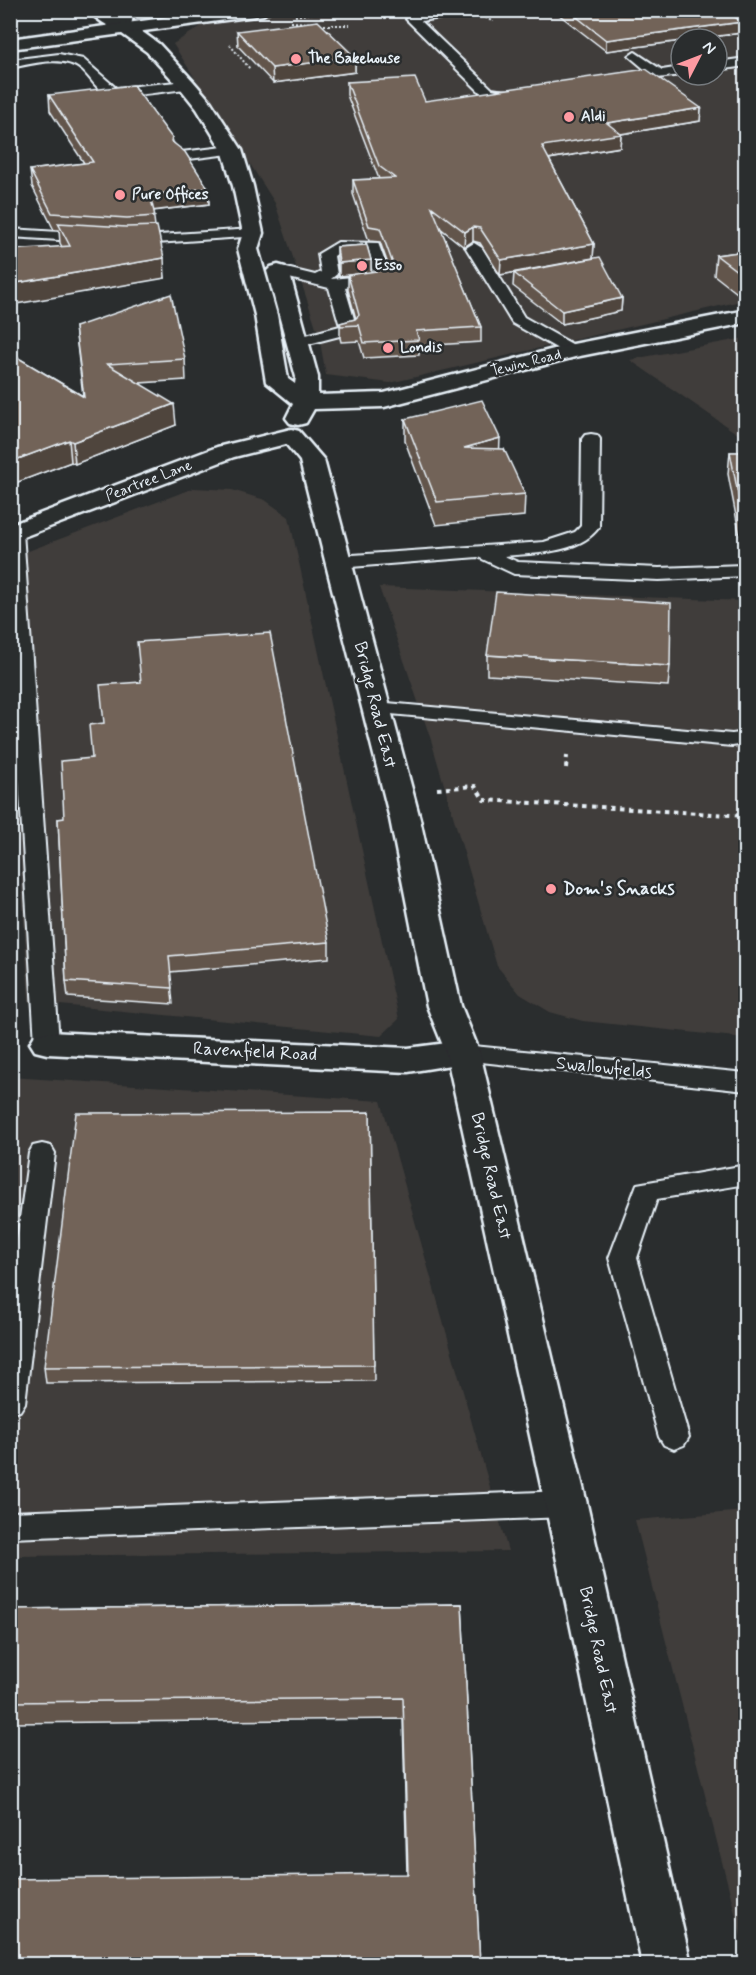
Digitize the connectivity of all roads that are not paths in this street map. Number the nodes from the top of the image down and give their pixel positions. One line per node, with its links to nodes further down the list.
1 (96, 10): 5 (street)
2 (263, 10): 5 (street)
3 (448, 10): 16 (lane)
4 (717, 10): 6 (lane)
5 (125, 19): 7 (street); 15 (street)
6 (746, 30)
7 (10, 44)
8 (635, 56): 13 (lane)
9 (746, 62): 11 (lane)
10 (10, 64): 15 (lane)
11 (729, 64)
12 (669, 74): 13 (lane)
13 (660, 75): 14 (lane)
14 (615, 81)
15 (187, 85): 17 (street)
16 (538, 92)
17 (232, 150): 18 (lane); 20 (street)
18 (181, 156)
19 (10, 233): 20 (lane)
20 (253, 233): 22 (street); 28 (street)
21 (474, 248): 27 (lane)
22 (278, 271): 23 (lane); 26 (street)
23 (316, 281): 24 (lane); 24 (lane)
24 (336, 285): 26 (lane)
25 (746, 316): 27 (street, Tewin Road)
26 (297, 342): 28 (street)
27 (573, 351): 28 (street, Tewin Road)
28 (306, 402): 29 (street)
29 (291, 436): 31 (street, Peartree Lane); 33 (street, Bridge Road East)
30 (591, 439): 32 (lane)
31 (12, 533): 37 (lane)
32 (484, 553): 33 (lane); 34 (lane)
33 (338, 562): 35 (street, Bridge Road East)
34 (743, 571)
35 (376, 708): 36 (lane); 38 (street, Bridge Road East)
36 (746, 738)
37 (46, 1043): 38 (street, Ravenfield Road)
38 (463, 1053): 39 (lane, Swallowfields); 44 (street, Bridge Road East)
39 (746, 1082)
40 (42, 1153): 42 (lane)
41 (746, 1174): 43 (lane)
42 (10, 1403)
43 (674, 1437)
44 (566, 1504): 45 (lane); 46 (street, Bridge Road East)
45 (10, 1525)
46 (667, 1965)

